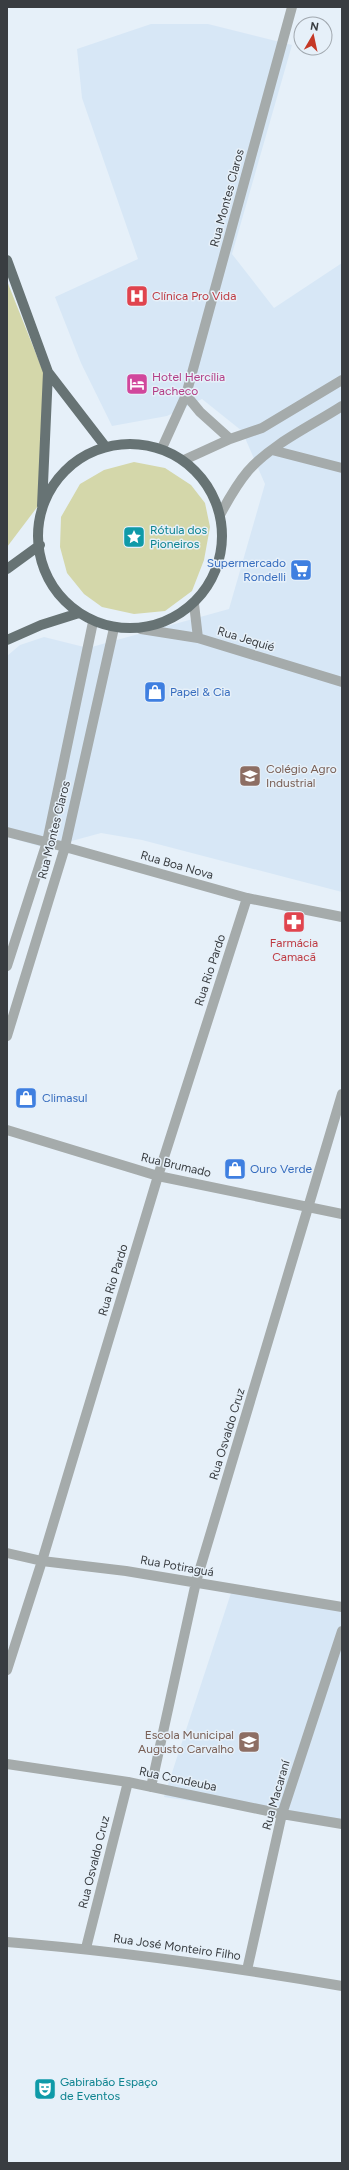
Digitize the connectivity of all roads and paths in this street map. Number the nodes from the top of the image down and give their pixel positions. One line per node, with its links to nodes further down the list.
1 (292, 7): 5 (street, Rua Montes Claros)
2 (7, 260): 3 (main road)
3 (48, 372): 8 (main road); 13 (main road)
4 (342, 380): 7 (street)
5 (186, 396): 7 (street); 9 (street, Rua Montes Claros)
6 (342, 406): 10 (street)
7 (230, 439): 11 (street)
8 (105, 446): 9 (main road); 13 (main road)
9 (162, 448): 11 (main road)
10 (272, 450): 12 (street); 14 (street)
11 (184, 460): 14 (main road)
12 (342, 468)
13 (41, 515): 15 (main road)
14 (220, 515): 17 (main road)
15 (40, 545): 16 (main road); 18 (main road)
16 (7, 568)
17 (194, 604): 21 (main road); 22 (street)
18 (79, 613): 19 (main road); 23 (main road)
19 (93, 622): 20 (main road); 26 (street, Rua Montes Claros)
20 (114, 628): 21 (main road); 27 (street, Rua Montes Claros)
21 (141, 629): 22 (street, Rua Jequié)
22 (198, 638): 24 (street, Rua Jequié)
23 (7, 640)
24 (342, 682)
25 (7, 832): 26 (street, Rua Boa Nova)
26 (47, 842): 27 (street, Rua Boa Nova); 30 (street, Rua Montes Claros)
27 (65, 846): 28 (street, Rua Boa Nova); 31 (street, Rua Montes Claros)
28 (247, 898): 29 (street, Rua Boa Nova); 34 (street, Rua Rio Pardo)
29 (342, 917)
30 (7, 966)
31 (7, 1036)
32 (342, 1094): 35 (street, Rua Osvaldo Cruz)
33 (7, 1130): 34 (street, Rua Brumado)
34 (158, 1176): 35 (street, Rua Brumado); 38 (street, Rua Rio Pardo)
35 (308, 1206): 36 (street, Rua Brumado); 39 (street, Rua Osvaldo Cruz)
36 (342, 1214)
37 (7, 1553): 38 (street, Rua Potiraguá)
38 (42, 1561): 39 (street, Rua Potiraguá); 42 (street, Rua Rio Pardo)
39 (196, 1582): 40 (street, Rua Potiraguá); 45 (street, Rua Osvaldo Cruz)
40 (342, 1607)
41 (342, 1631): 46 (street, Rua Macaraní)
42 (7, 1670)
43 (7, 1764): 44 (street, Rua Condeuba)
44 (128, 1782): 45 (street, Rua Condeuba); 49 (street, Rua Osvaldo Cruz)
45 (151, 1786): 46 (street, Rua Condeuba)
46 (282, 1814): 47 (street, Rua Condeuba); 50 (street, Rua Macaraní)
47 (342, 1824)
48 (7, 1942): 49 (street, Rua José Monteiro Filho)
49 (86, 1948): 50 (street, Rua José Monteiro Filho)
50 (247, 1970): 51 (street, Rua José Monteiro Filho)
51 (342, 1986)

